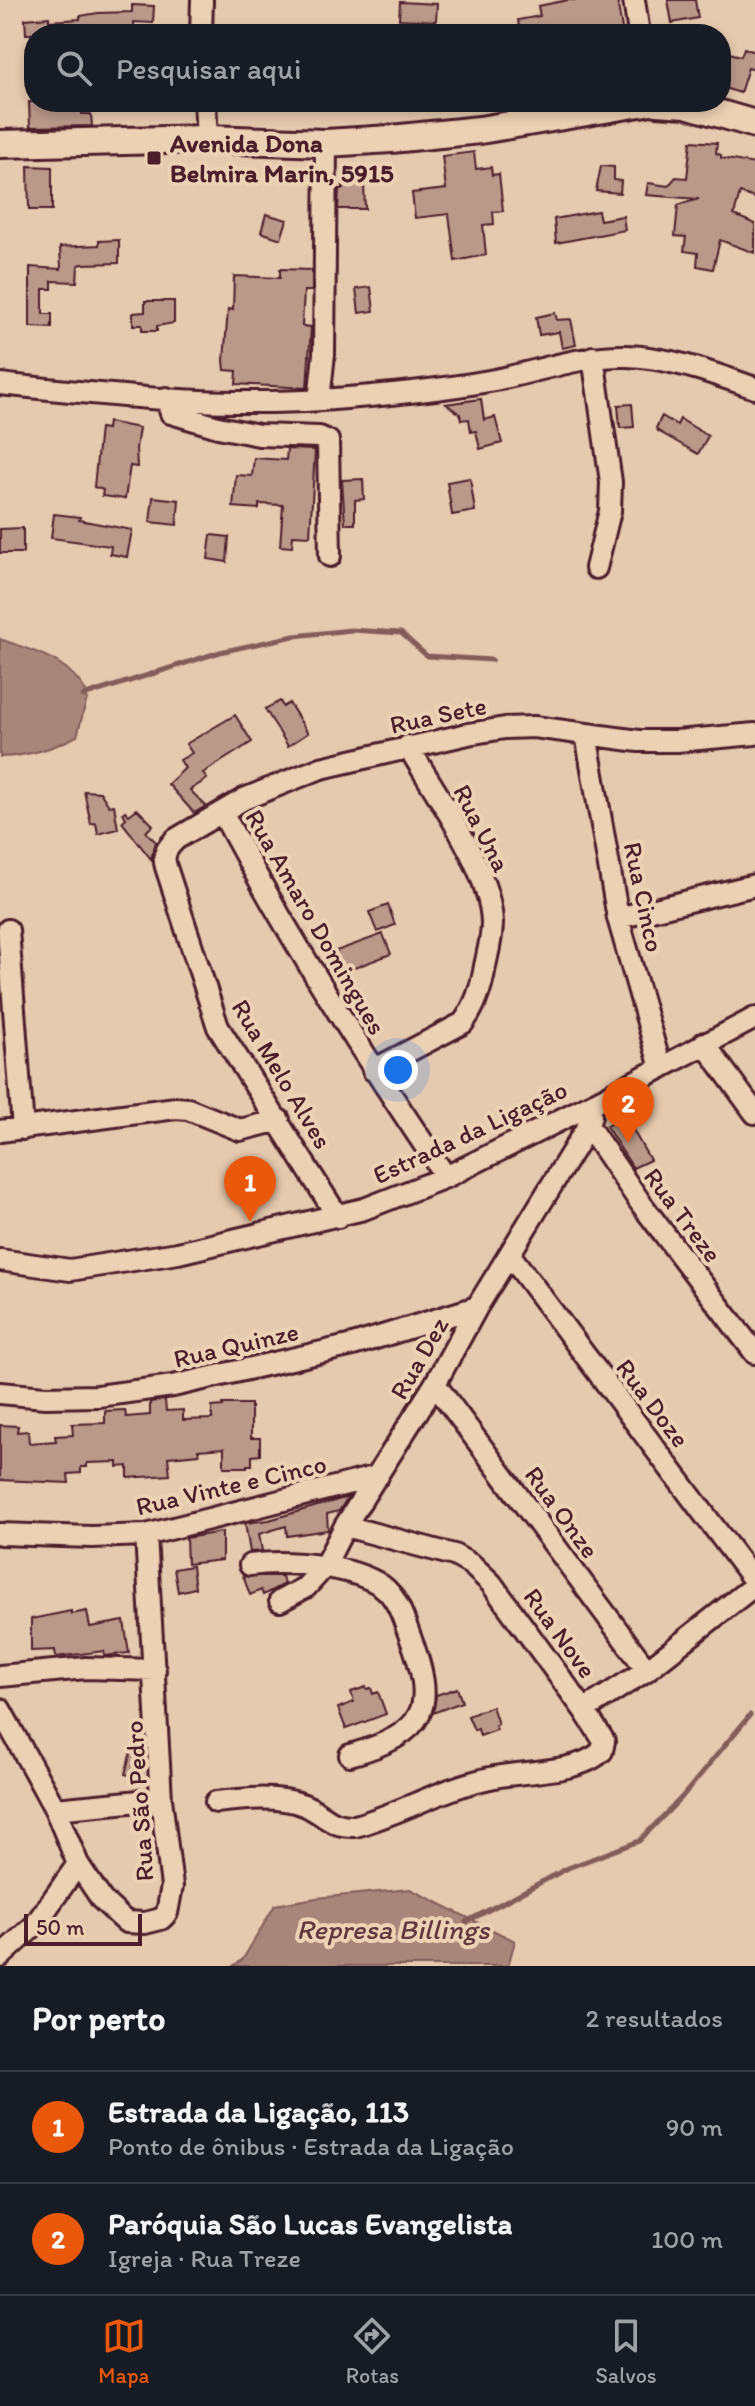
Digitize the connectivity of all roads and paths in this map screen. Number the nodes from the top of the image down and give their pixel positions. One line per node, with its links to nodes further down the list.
1 (202, 0): 3 (street)
2 (634, 0): 4 (street)
3 (201, 24)
4 (638, 24)
5 (206, 112): 9 (street)
6 (587, 112): 10 (main road)
7 (714, 112): 8 (main road)
8 (755, 124)
9 (207, 139): 10 (main road); 11 (main road)
10 (326, 143): 16 (street)
11 (0, 144)
12 (593, 357): 14 (street); 16 (street); 18 (street)
13 (0, 384): 15 (street)
14 (755, 388)
15 (166, 398): 16 (street); 17 (street)
16 (319, 400)
17 (330, 556)
18 (596, 568)
19 (586, 734): 20 (street, Rua Sete); 21 (street, Rua Sete); 25 (street, Rua Cinco)
20 (755, 734)
21 (408, 746): 22 (street, Rua Sete); 30 (street, Rua Una)
22 (222, 812): 23 (street, Rua Sete); 30 (street, Rua Amaro Domingues)
23 (164, 861): 33 (street, Rua Melo Alves)
24 (755, 885): 25 (street)
25 (618, 918): 29 (street, Rua Cinco)
26 (8, 930): 35 (street)
27 (755, 1018): 28 (street, Estrada da Ligação)
28 (704, 1043): 29 (street, Estrada da Ligação); 32 (street)
29 (661, 1068): 31 (street, Estrada da Ligação)
30 (373, 1070): 37 (street, Rua Amaro Domingues)
31 (596, 1102): 34 (street); 37 (street, Estrada da Ligação)
32 (755, 1113)
33 (279, 1120): 35 (street); 38 (street, Rua Melo Alves)
34 (588, 1126): 39 (street, Rua Dez); 42 (street, Rua Treze)
35 (23, 1129): 36 (street)
36 (0, 1131)
37 (446, 1177): 38 (street, Estrada da Ligação)
38 (338, 1217): 40 (street, Estrada da Ligação)
39 (510, 1255): 41 (street, Rua Dez); 51 (street, Rua Doze)
40 (0, 1260)
41 (477, 1307): 43 (street, Rua Dez); 44 (street, Rua Quinze)
42 (755, 1353)
43 (435, 1384): 45 (street, Rua Dez); 54 (street, Rua Onze)
44 (0, 1393)
45 (378, 1476): 46 (street, Rua Dez); 48 (street, Rua Vinte e Cinco)
46 (345, 1526): 50 (street, Rua Dez); 57 (street, Rua Nove)
47 (0, 1534): 48 (street, Rua Vinte e Cinco)
48 (146, 1535): 53 (street, Rua São Pedro)
49 (250, 1565): 50 (street)
50 (324, 1567): 52 (street, Rua Dez); 58 (street)
51 (755, 1584): 54 (street, Rua Nove)
52 (280, 1601)
53 (155, 1670): 55 (street); 59 (street, Rua São Pedro)
54 (647, 1670): 57 (street, Rua Nove)
55 (0, 1676)
56 (0, 1709): 61 (street, Rua São Pedro)
57 (584, 1710): 60 (street)
58 (350, 1755)
59 (161, 1799): 61 (street); 62 (street, Rua São Pedro)
60 (216, 1802)
61 (55, 1809): 62 (street, Rua São Pedro)
62 (78, 1864): 63 (street)
63 (0, 1957)

